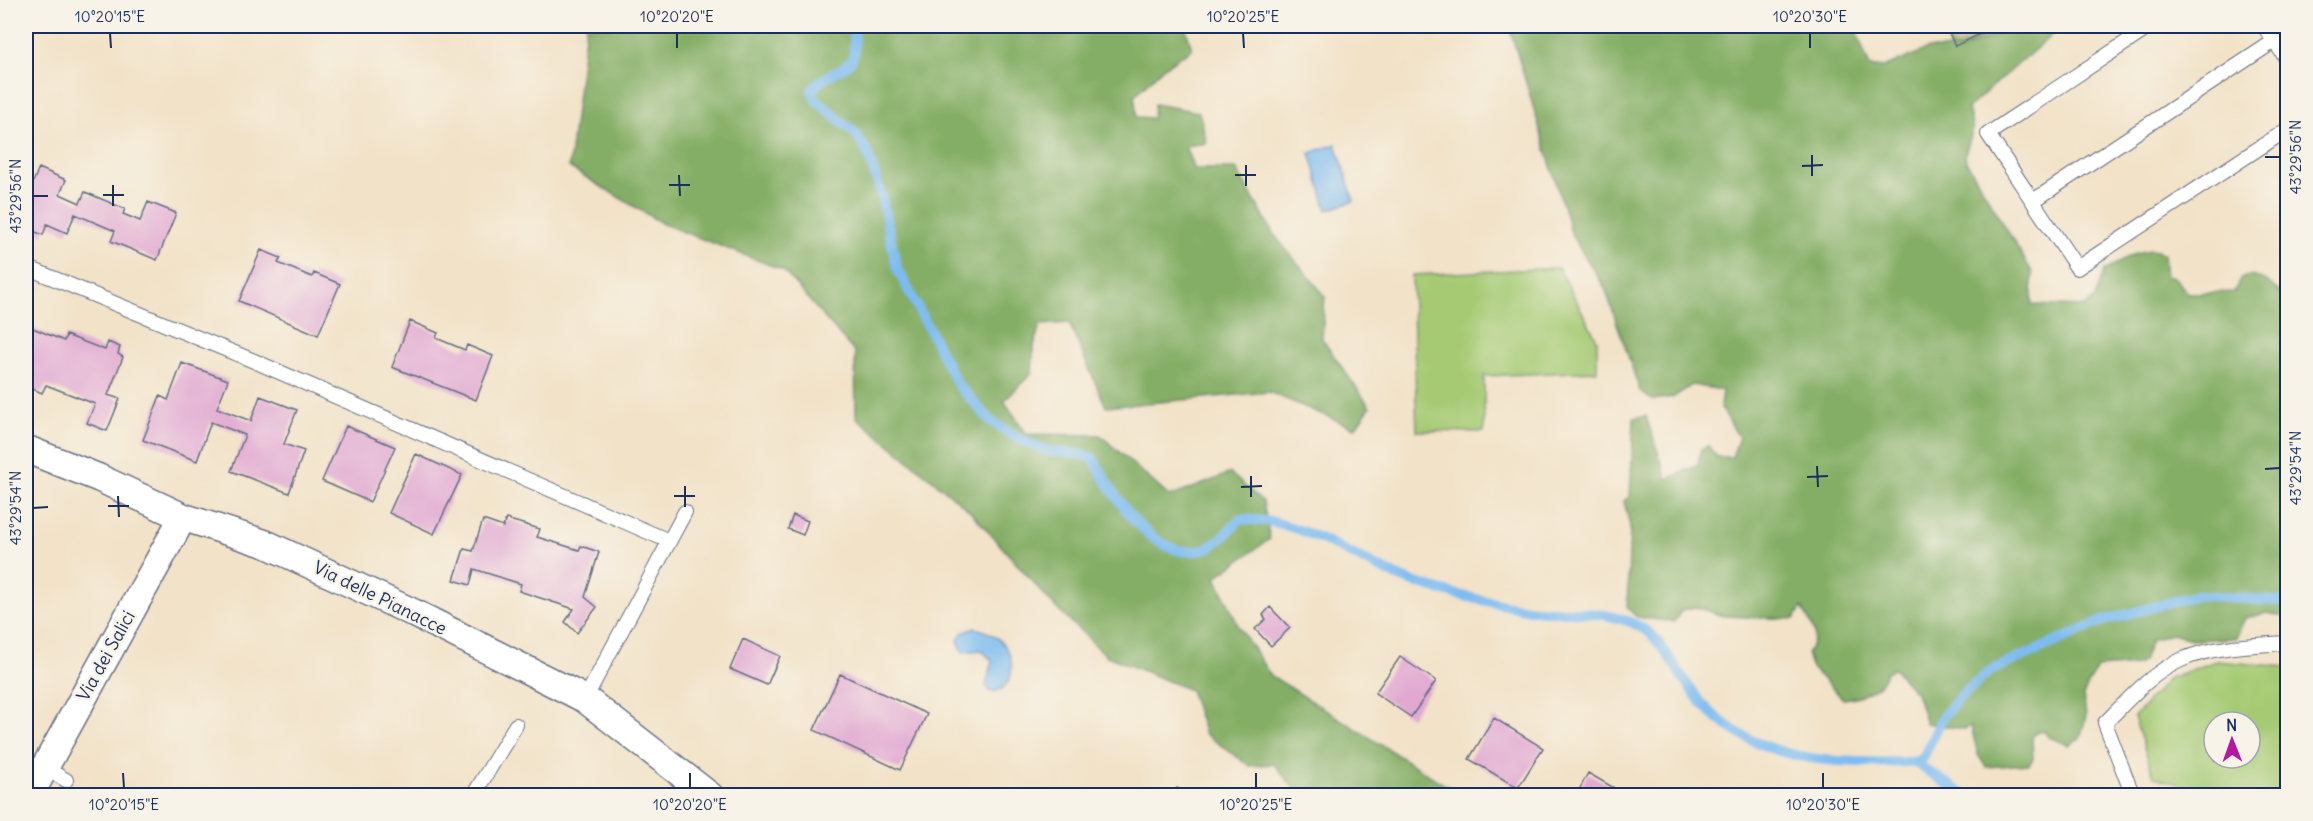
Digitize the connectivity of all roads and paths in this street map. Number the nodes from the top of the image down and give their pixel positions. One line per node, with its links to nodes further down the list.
1 (2151, 26): 7 (lane)
2 (2264, 26): 4 (lane)
3 (2288, 32): 4 (lane)
4 (2274, 41): 5 (lane); 7 (lane)
5 (2288, 61)
6 (2288, 129): 7 (lane)
7 (2033, 201)
8 (26, 267): 12 (lane)
9 (26, 449): 11 (street, Via delle Pianacce)
10 (685, 512): 12 (lane)
11 (183, 517): 14 (street, Via delle Pianacce); 16 (street, Via dei Salici)
12 (669, 541): 14 (lane)
13 (2288, 643): 19 (lane)
14 (585, 699): 18 (street, Via delle Pianacce)
15 (516, 725): 17 (lane)
16 (29, 795)
17 (473, 795)
18 (710, 795)
19 (2133, 795)

